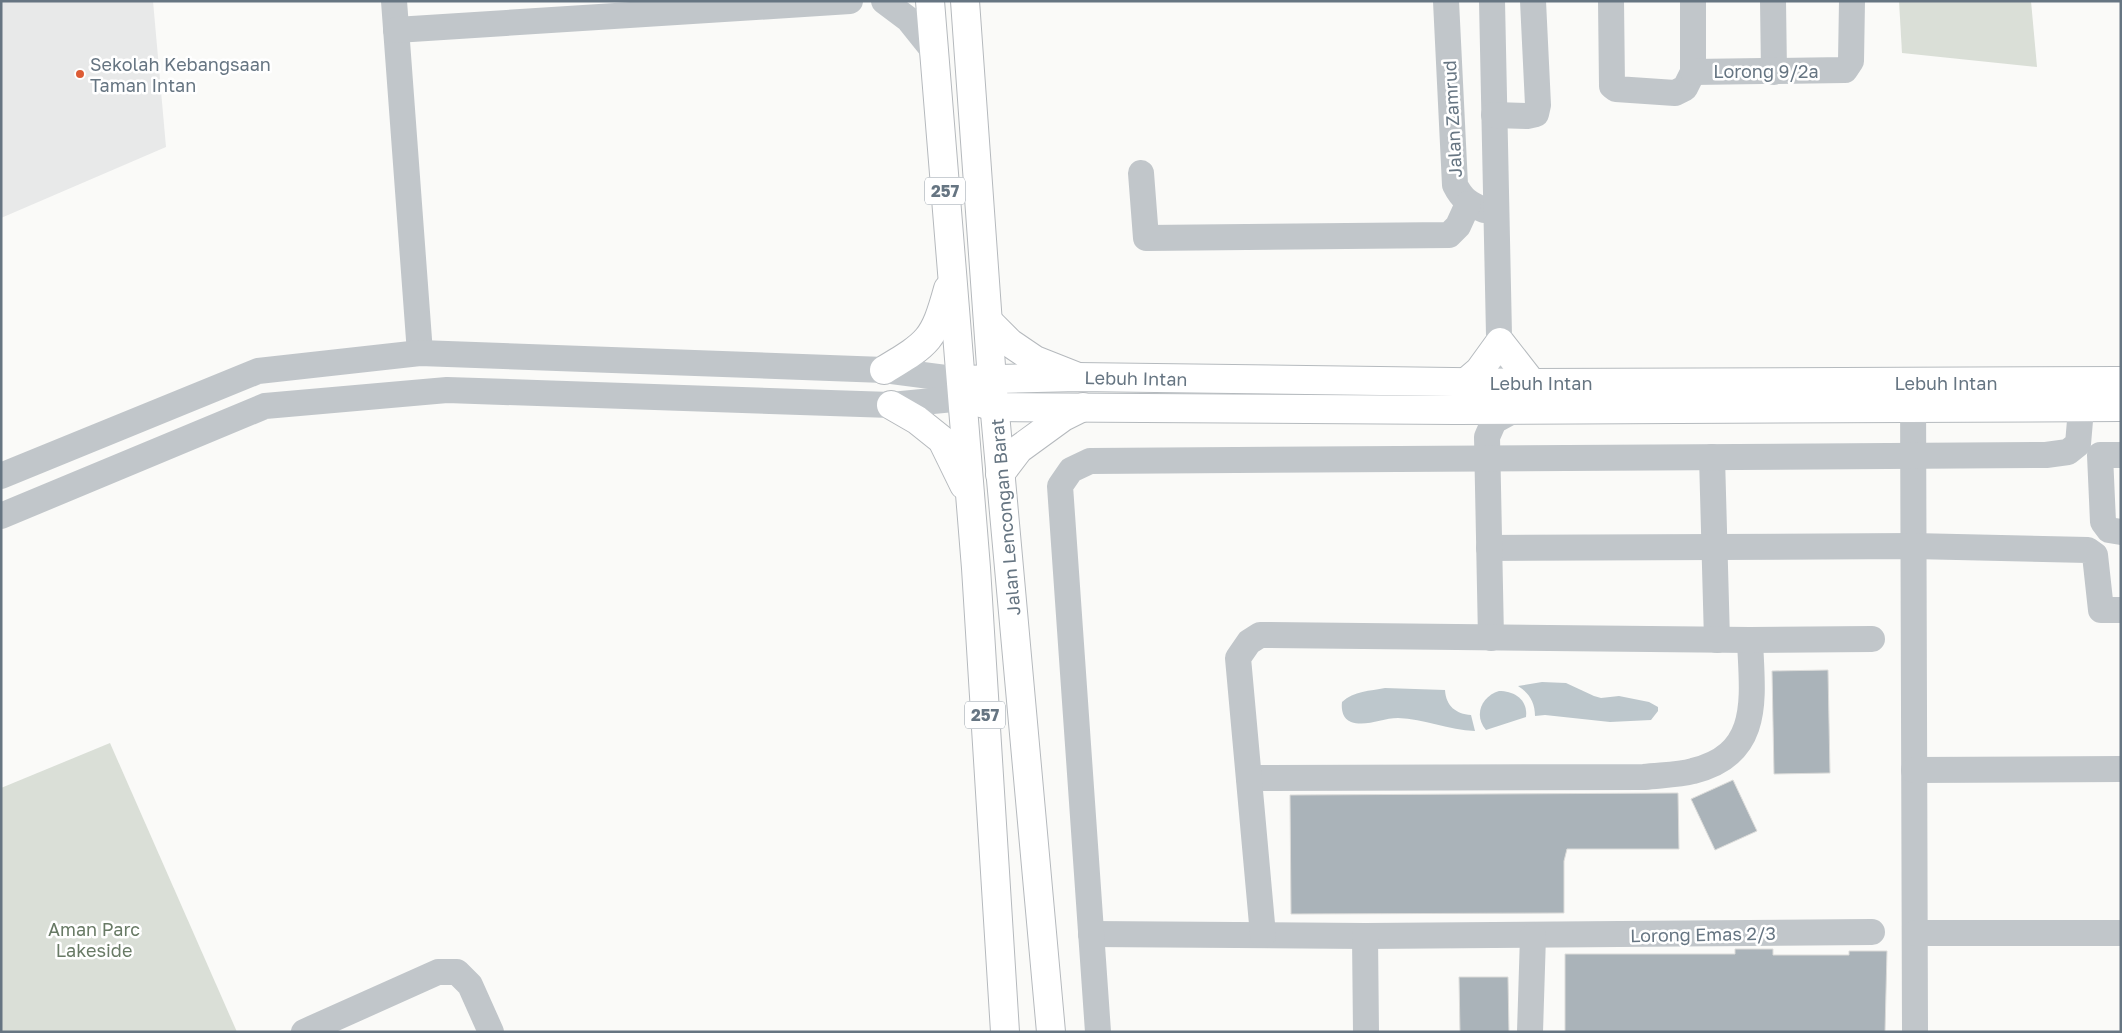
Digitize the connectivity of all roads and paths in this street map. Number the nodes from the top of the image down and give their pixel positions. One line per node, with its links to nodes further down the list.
1 (394, 1): 13 (street)
2 (850, 1): 13 (street)
3 (884, 1): 14 (street)
4 (930, 1): 14 (main road, Jalan Lencongan Barat / 257)
5 (964, 1): 22 (main road, Jalan Lencongan Barat / 257)
6 (1446, 1): 19 (street, Jalan Zamrud)
7 (1492, 1): 17 (street)
8 (1533, 1): 17 (street)
9 (1611, 1): 15 (street)
10 (1693, 1): 15 (street, Lorong 9/2a)
11 (1773, 1): 16 (street)
12 (1852, 1): 16 (street, Lorong 9/2a)
13 (396, 30): 24 (street)
14 (932, 49): 21 (main road, Jalan Lencongan Barat / 257)
15 (1693, 72): 16 (street, Lorong 9/2a)
16 (1774, 72)
17 (1494, 115): 20 (street)
18 (1141, 173): 19 (street)
19 (1468, 204): 20 (street)
20 (1496, 211): 23 (street)
21 (952, 276): 25 (main road); 32 (main road, Jalan Lencongan Barat / 257)
22 (988, 321): 26 (main road); 27 (main road, Jalan Lencongan Barat / 257)
23 (1500, 342): 29 (main road); 30 (street); 31 (main road)
24 (420, 353): 25 (street); 46 (street)
25 (884, 370): 32 (street)
26 (1078, 377): 27 (main road, Lebuh Intan); 29 (main road, Lebuh Intan)
27 (992, 380): 32 (main road, Lebuh Intan); 35 (main road, Jalan Lencongan Barat / 257)
28 (2121, 381): 33 (main road, Lebuh Intan)
29 (1465, 382): 30 (main road, Lebuh Intan)
30 (1500, 383): 31 (main road, Lebuh Intan)
31 (1532, 383): 33 (main road, Lebuh Intan)
32 (962, 389): 34 (street); 35 (main road, Lebuh Intan); 47 (main road, Jalan Lencongan Barat / 257)
33 (1913, 396): 38 (main road, Lebuh Intan); 39 (main road, Lebuh Intan); 42 (street)
34 (891, 405): 47 (main road); 48 (street)
35 (995, 407): 36 (main road, Lebuh Intan); 45 (main road, Jalan Lencongan Barat / 257)
36 (1083, 407): 40 (main road, Lebuh Intan); 45 (main road)
37 (2121, 407): 39 (main road, Lebuh Intan)
38 (1516, 409): 40 (main road, Lebuh Intan); 41 (street)
39 (2081, 409): 42 (street)
40 (1455, 410): 41 (street)
41 (1487, 448): 44 (street); 52 (street); 64 (street)
42 (1913, 454): 44 (street); 50 (street)
43 (2110, 455): 49 (street)
44 (1712, 457): 51 (street)
45 (1000, 474): 71 (main road, Jalan Lencongan Barat / 257)
46 (1, 476)
47 (971, 502): 70 (main road, Jalan Lencongan Barat / 257)
48 (1, 516)
49 (2121, 532)
50 (1914, 546): 51 (street); 53 (street); 59 (street)
51 (1715, 547): 52 (street); 56 (street)
52 (1489, 548): 54 (street)
53 (2111, 610)
54 (1491, 638): 56 (street); 60 (street)
55 (1872, 639): 57 (street)
56 (1717, 640): 57 (street)
57 (1750, 640): 60 (street)
58 (2121, 769): 59 (street)
59 (1914, 770): 62 (street)
60 (1249, 778): 65 (street)
61 (1872, 932): 67 (street, Lorong Emas 2/3)
62 (1914, 933): 63 (street); 75 (street)
63 (2121, 933)
64 (1091, 934): 65 (street, Lorong Emas 2/3); 72 (street)
65 (1263, 935): 66 (street, Lorong Emas 2/3)
66 (1365, 936): 67 (street, Lorong Emas 2/3); 73 (street)
67 (1533, 936): 74 (street)
68 (304, 1032): 69 (street)
69 (491, 1032)
70 (1004, 1032)
71 (1052, 1032)
72 (1098, 1032)
73 (1366, 1032)
74 (1530, 1032)
75 (1915, 1032)

